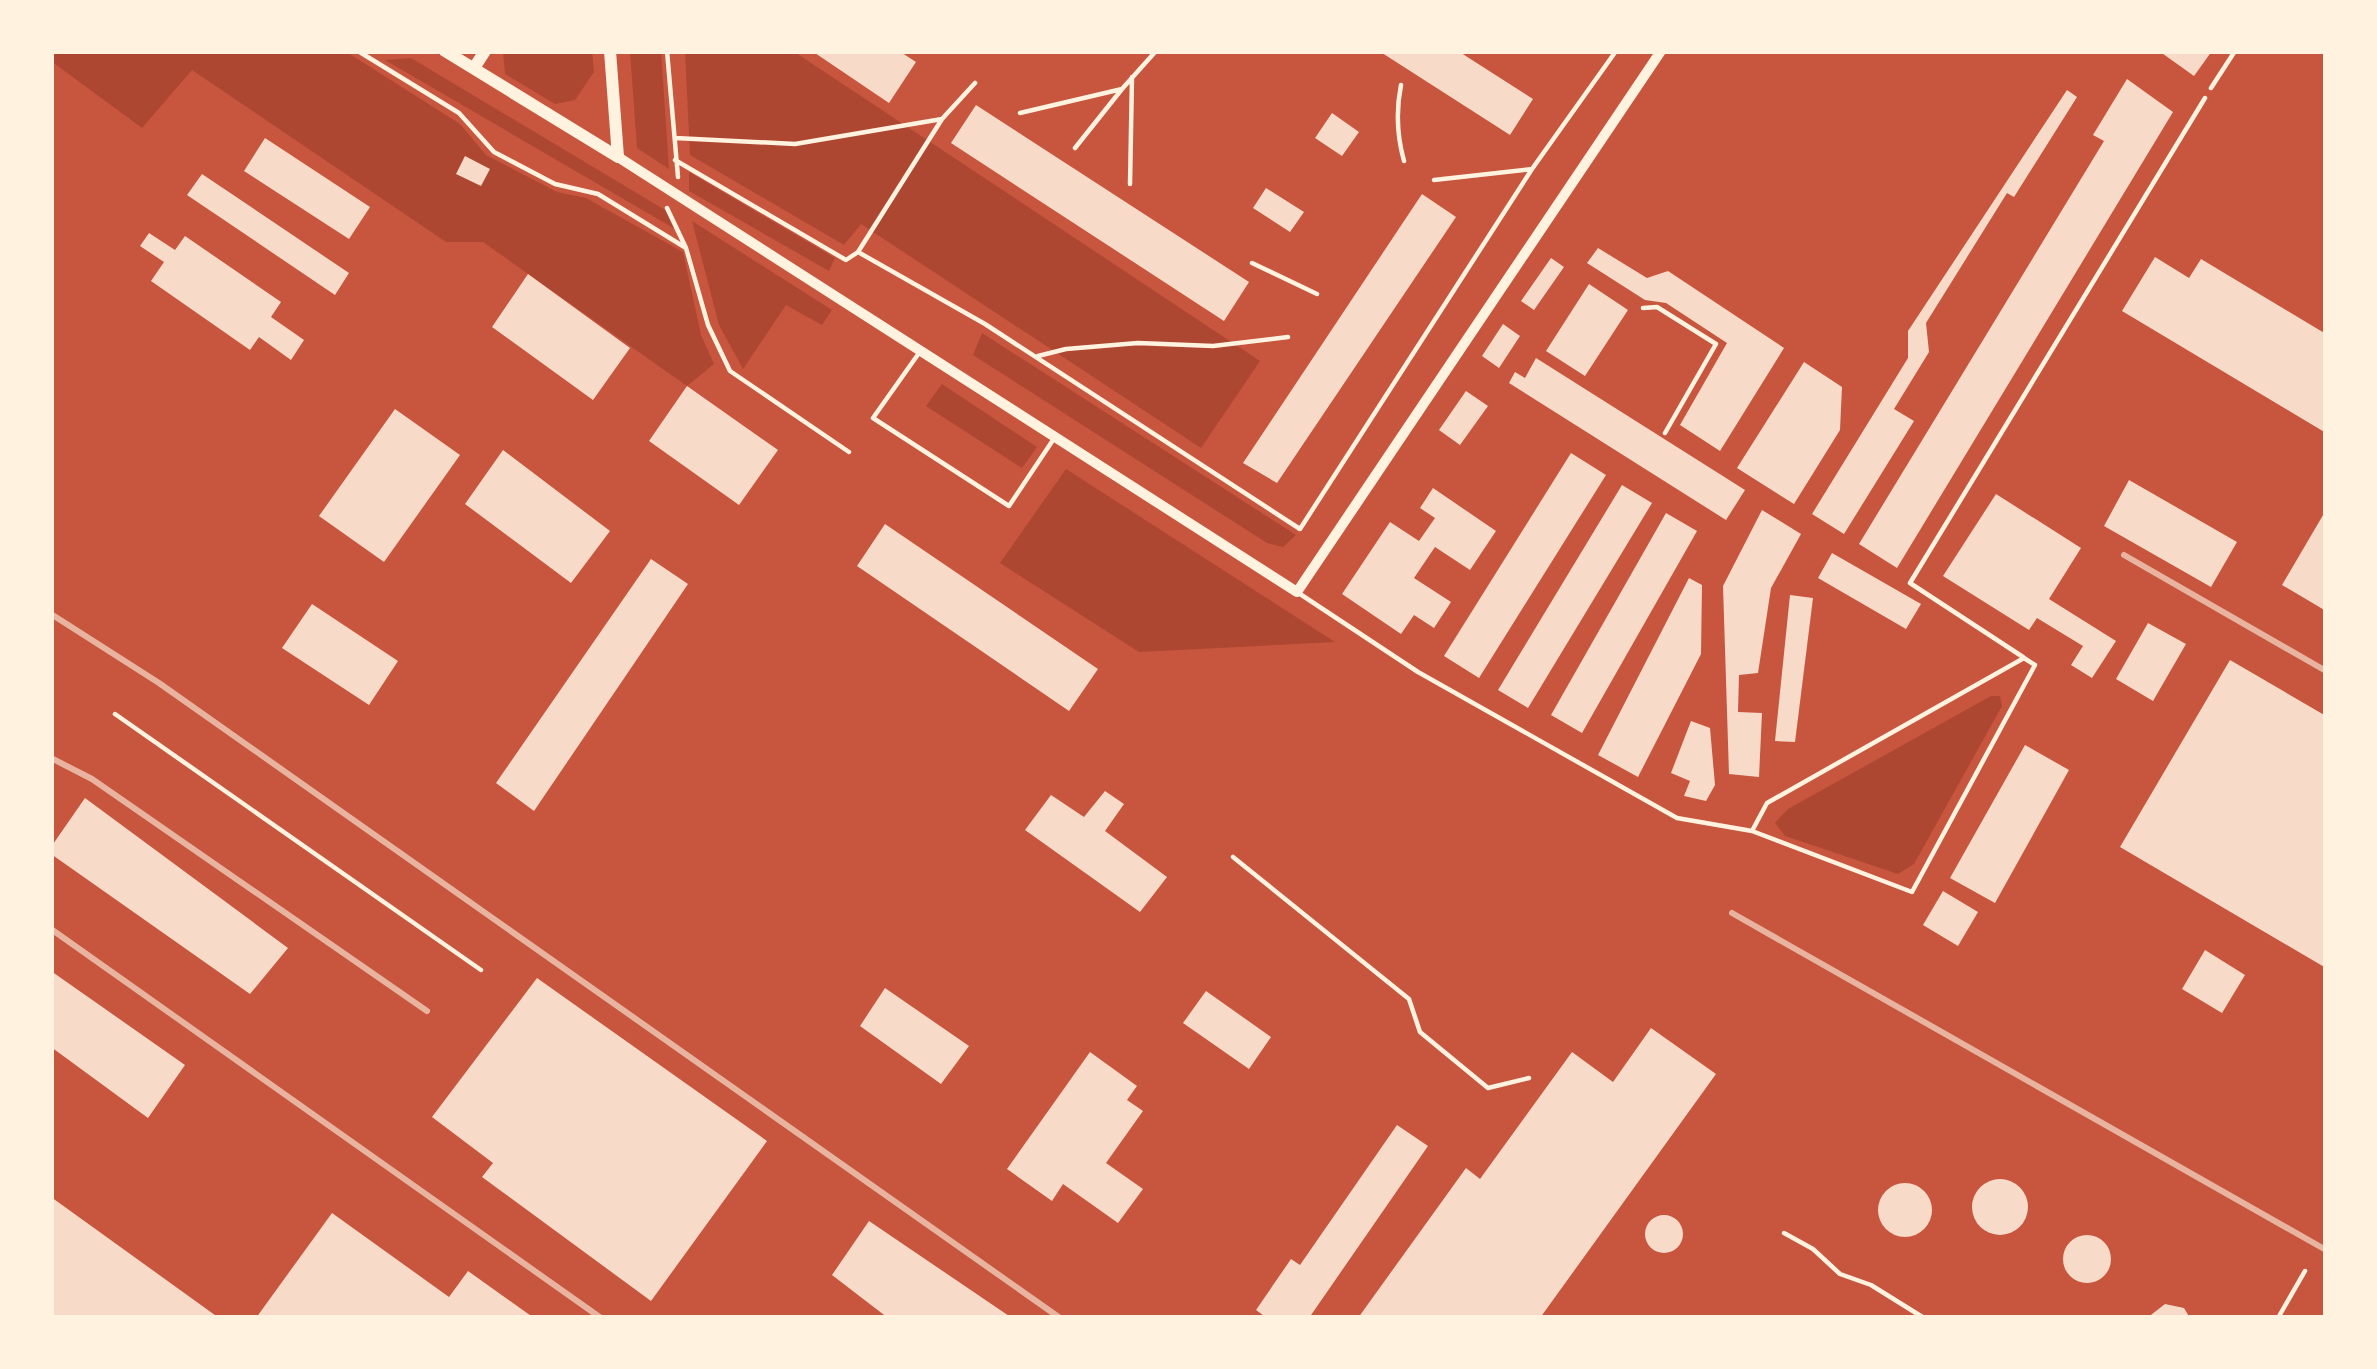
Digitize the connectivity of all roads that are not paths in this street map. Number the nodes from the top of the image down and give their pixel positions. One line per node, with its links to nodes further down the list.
1 (445, 51): 5 (street)
2 (485, 51): 5 (street)
3 (610, 51): 7 (street)
4 (1661, 51): 12 (street)
5 (474, 68): 7 (street)
6 (2205, 98): 13 (lane)
7 (617, 157): 9 (street)
8 (1643, 308): 10 (lane)
9 (920, 351): 11 (street); 11 (lane)
10 (1665, 433)
11 (1055, 437): 12 (street)
12 (1297, 592): 15 (lane)
13 (2024, 658): 15 (lane); 15 (lane)
14 (116, 714): 17 (lane)
15 (1752, 830)
16 (1233, 857): 18 (lane)
17 (481, 970)
18 (1529, 1078)
19 (1784, 1233): 21 (lane)
20 (2305, 1271): 22 (lane)
21 (1924, 1318)
22 (2278, 1318)

